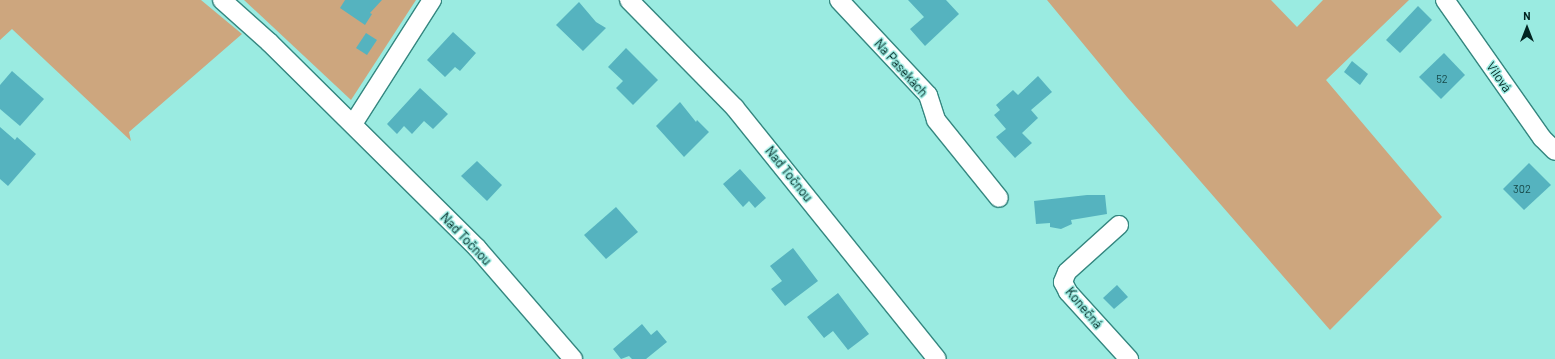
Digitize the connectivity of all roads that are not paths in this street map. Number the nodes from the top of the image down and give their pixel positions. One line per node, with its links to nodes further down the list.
1 (222, 0): 6 (street, Nad Točnou)
2 (432, 0): 6 (street)
3 (629, 0): 11 (street, Nad Točnou)
4 (839, 0): 8 (street, Na Pasekách)
5 (1445, 0): 7 (street, Vilová)
6 (353, 124): 10 (street, Nad Točnou)
7 (1555, 151)
8 (999, 198)
9 (1119, 225): 12 (street, Konečná)
10 (573, 359)
11 (937, 359)
12 (1129, 359)

